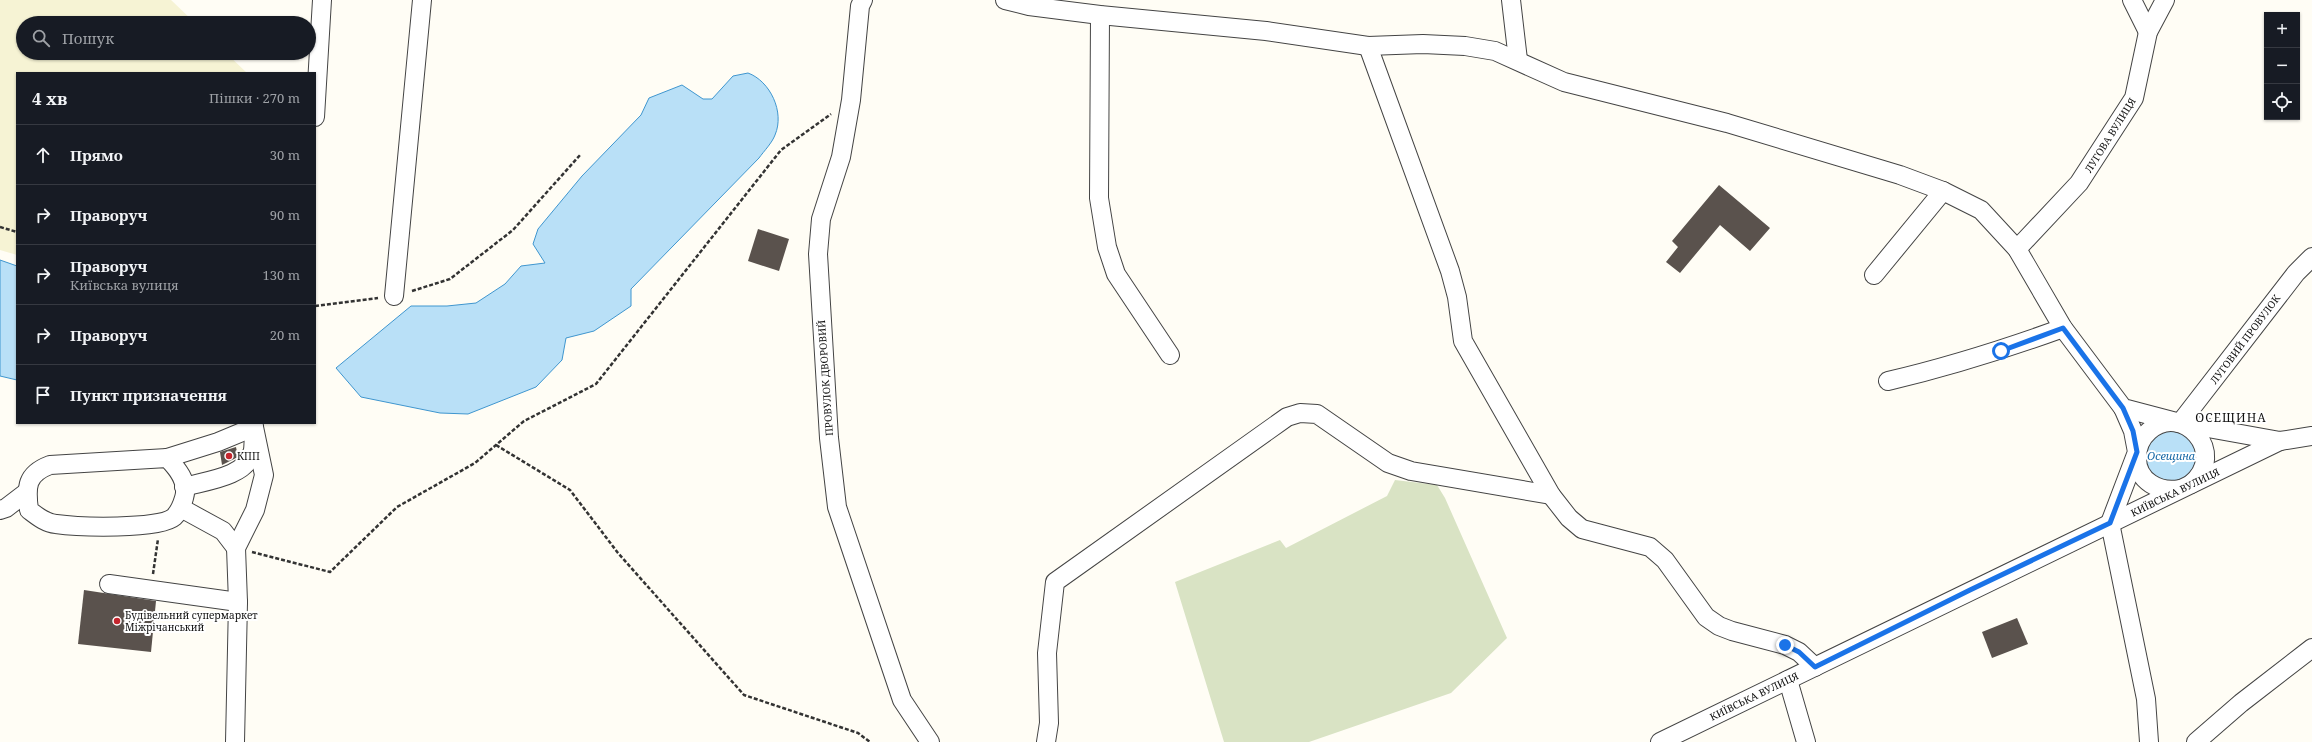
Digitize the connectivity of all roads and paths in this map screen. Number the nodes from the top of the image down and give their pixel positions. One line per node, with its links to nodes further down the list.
1 (322, 0): 12 (street)
2 (422, 0): 21 (street)
3 (863, 0): 13 (street, ПРОВУЛОК ДВОРОВИЙ)
4 (1005, 0): 8 (street)
5 (1511, 0): 11 (street)
6 (2132, 0): 9 (street)
7 (2165, 0): 9 (street, ЛУГОВА ВУЛИЦЯ)
8 (1100, 15): 10 (street); 24 (street)
9 (2148, 32): 18 (street, ЛУГОВА ВУЛИЦЯ)
10 (1368, 46): 11 (street); 37 (street)
11 (1518, 60): 15 (street)
12 (316, 100)
13 (851, 100): 31 (path); 52 (street, ПРОВУЛОК ДВОРОВИЙ)
14 (580, 154): 21 (path)
15 (1943, 191): 18 (street); 20 (street)
16 (0, 227): 17 (path)
17 (16, 232)
18 (2017, 249): 23 (street)
19 (2312, 257): 27 (street, ЛУГОВИЙ ПРОВУЛОК)
20 (1874, 275)
21 (394, 296): 22 (path)
22 (316, 306)
23 (2063, 328): 25 (street); 26 (street)
24 (1170, 355)
25 (1888, 380)
26 (2123, 408): 27 (street); 32 (street)
27 (2180, 424): 30 (street); 32 (street); 35 (street)
28 (255, 425): 33 (street); 34 (street); 43 (street)
29 (2312, 436): 30 (street)
30 (2280, 441): 35 (street, КИЇВСЬКА ВУЛИЦЯ)
31 (496, 445): 43 (path); 51 (path)
32 (2137, 452): 35 (street); 42 (street)
33 (167, 458): 34 (street); 36 (street)
34 (184, 487): 38 (street)
35 (2185, 487): 42 (street, КИЇВСЬКА ВУЛИЦЯ)
36 (27, 492): 39 (street); 40 (street)
37 (1551, 495): 48 (street); 53 (street)
38 (180, 508): 41 (street); 43 (street)
39 (3, 509): 40 (street)
40 (29, 510): 41 (street)
41 (160, 523): 45 (path)
42 (2110, 523): 48 (street, КИЇВСЬКА ВУЛИЦЯ); 56 (street)
43 (236, 548): 46 (street)
44 (109, 584): 45 (street)
45 (151, 590): 46 (street)
46 (238, 602): 50 (street)
47 (2312, 648): 57 (street)
48 (1815, 667): 49 (street, КИЇВСЬКА ВУЛИЦЯ)
49 (1788, 680): 54 (street, КИЇВСЬКА ВУЛИЦЯ); 55 (street)
50 (235, 742)
51 (870, 742)
52 (930, 742)
53 (1046, 742)
54 (1660, 742)
55 (1806, 742)
56 (2149, 742)
57 (2196, 742)

